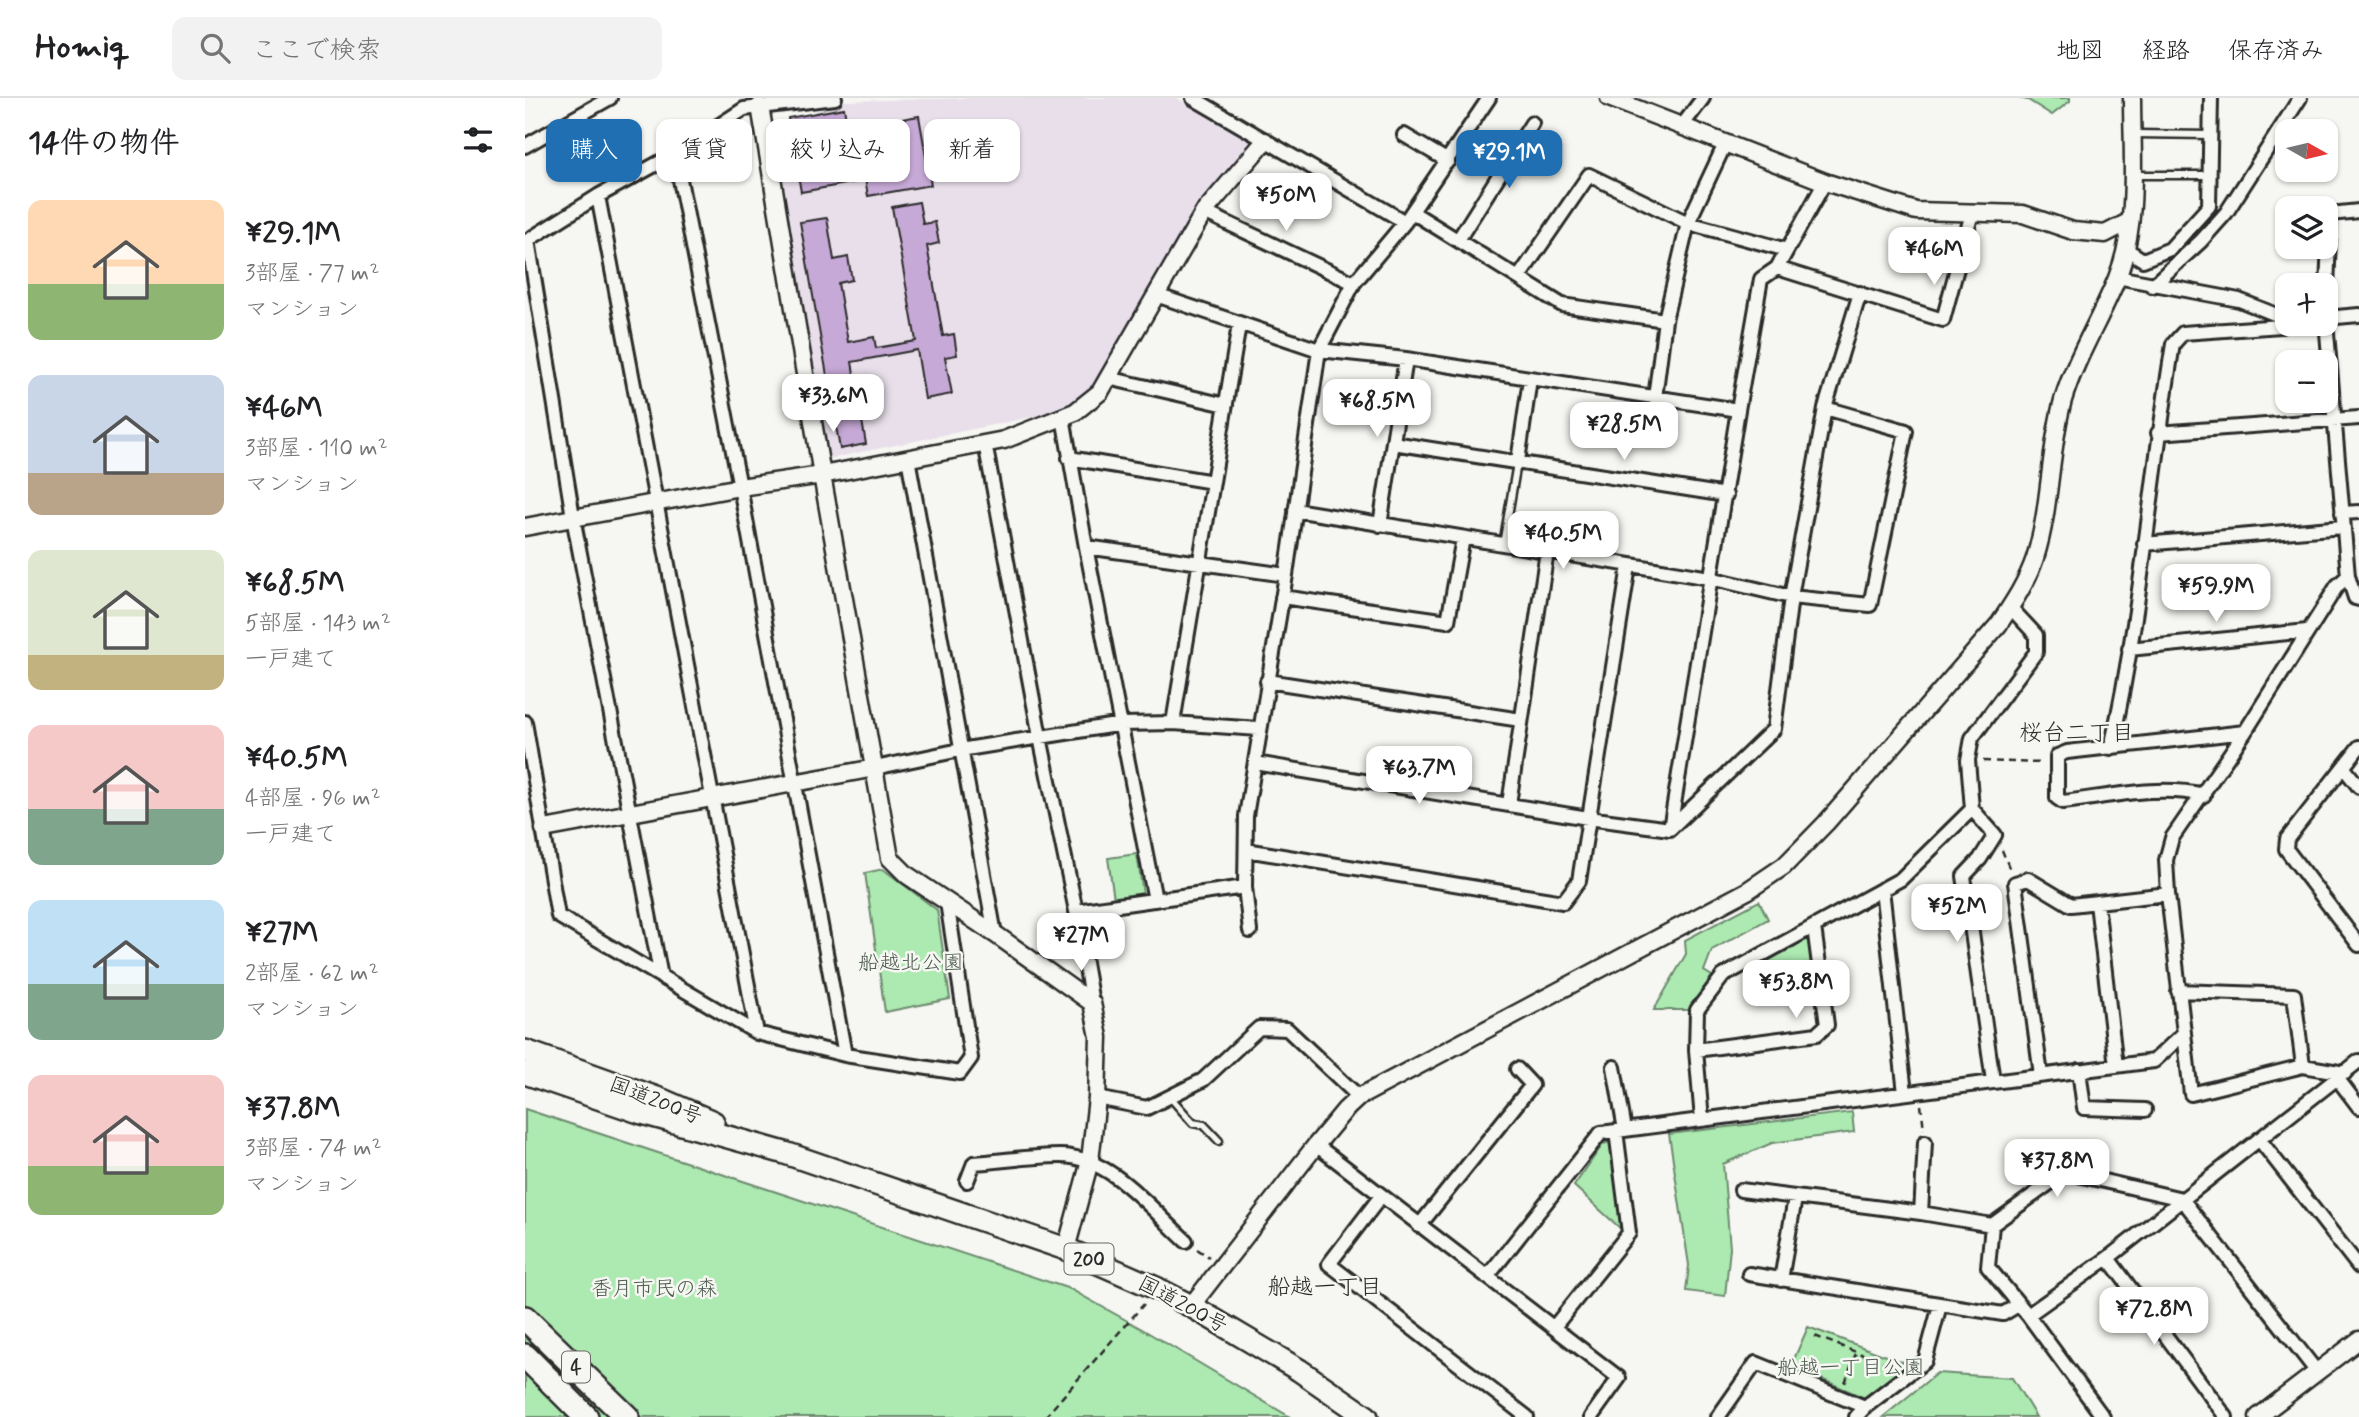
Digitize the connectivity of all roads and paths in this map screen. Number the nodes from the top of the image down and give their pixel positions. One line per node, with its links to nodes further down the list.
1 (610, 98): 20 (street)
2 (835, 98): 9 (street)
3 (1489, 98): 21 (street)
4 (1609, 98): 14 (street)
5 (1703, 98): 14 (street)
6 (2131, 98): 15 (street)
7 (2211, 98): 17 (street)
8 (2300, 98): 43 (street)
9 (819, 99): 11 (street)
10 (1197, 99): 18 (street)
11 (757, 102): 12 (street); 70 (street)
12 (728, 119)
13 (1532, 123): 34 (street)
14 (1682, 126): 19 (street)
15 (2132, 134): 17 (lane); 23 (street)
16 (1404, 135): 21 (street)
17 (2210, 135): 24 (street)
18 (1265, 141): 29 (street); 31 (street)
19 (1725, 144): 26 (street); 33 (street)
20 (525, 146)
21 (1448, 161): 31 (street)
22 (656, 164): 27 (street)
23 (2132, 174): 24 (lane); 32 (street)
24 (2209, 175): 36 (street)
25 (680, 182): 72 (street)
26 (1825, 182): 30 (street); 37 (street)
27 (598, 196): 35 (street); 74 (street)
28 (2359, 211): 39 (street)
29 (1204, 212): 42 (street); 45 (street)
30 (1972, 213): 32 (street); 44 (street)
31 (1409, 217): 34 (street); 42 (street)
32 (2130, 221): 36 (street)
33 (1688, 223): 37 (street); 40 (street); 49 (street)
34 (1458, 240): 40 (street)
35 (526, 241): 78 (street)
36 (2126, 249): 41 (street)
37 (1787, 250): 38 (street)
38 (1777, 268): 44 (street); 60 (street)
39 (2328, 273)
40 (1519, 277): 49 (street)
41 (2117, 277): 43 (street); 95 (street)
42 (1354, 283): 53 (street)
43 (2153, 286): 47 (street)
44 (1860, 293): 59 (street)
45 (1156, 295): 50 (street); 55 (street)
46 (2359, 315): 48 (street)
47 (2275, 316)
48 (2338, 318)
49 (1665, 320): 57 (street)
50 (1239, 325): 53 (street); 58 (street)
51 (2275, 326): 64 (street)
52 (2327, 336): 63 (street)
53 (1319, 350): 54 (street); 75 (street)
54 (1406, 359): 56 (street); 66 (street)
55 (1108, 378): 58 (street); 61 (street)
56 (1530, 379): 57 (street); 69 (street)
57 (1655, 398): 60 (street)
58 (1226, 405): 71 (street)
59 (1825, 408): 93 (street); 93 (street)
60 (1738, 410): 73 (street)
61 (1063, 417): 65 (street); 68 (street)
62 (2359, 418): 63 (street)
63 (2334, 420): 64 (street); 77 (street)
64 (2158, 433): 83 (street)
65 (985, 443): 67 (street); 105 (street)
66 (1393, 443): 69 (street); 79 (street)
67 (908, 458): 70 (street); 108 (street)
68 (1069, 458): 71 (street); 85 (street)
69 (1517, 461): 73 (street); 84 (lane)
70 (821, 475): 72 (street); 112 (street)
71 (1213, 482): 87 (street)
72 (740, 487): 74 (street); 114 (street)
73 (1726, 495): 91 (street)
74 (656, 503): 78 (street); 117 (street)
75 (1295, 510): 79 (street); 89 (street)
76 (2359, 512): 77 (street)
77 (2342, 513): 81 (street)
78 (573, 517): 80 (street); 121 (street)
79 (1380, 525): 82 (street)
80 (525, 527)
81 (2343, 527): 83 (street); 90 (street)
82 (1462, 538): 84 (street); 92 (street)
83 (2144, 544): 97 (street)
84 (1503, 545): 86 (street)
85 (1086, 547): 87 (street); 102 (street)
86 (1547, 551): 88 (street); 99 (street)
87 (1199, 563): 89 (street); 101 (street)
88 (1629, 566): 91 (street); 122 (street)
89 (1286, 575): 92 (street)
90 (2348, 576): 94 (street); 96 (street)
91 (1710, 578): 93 (street); 124 (street)
92 (1282, 597): 98 (street)
93 (1791, 597): 124 (street)
94 (2359, 598)
95 (2010, 607): 109 (street); 160 (street)
96 (2307, 631): 97 (street); 104 (street)
97 (2129, 649): 107 (street)
98 (1267, 681): 99 (street); 103 (street)
99 (1521, 720): 119 (street)
100 (525, 722): 115 (street)
101 (1173, 723): 102 (street); 103 (street)
102 (1122, 724): 105 (street); 131 (street)
103 (1259, 729): 110 (street)
104 (2245, 732): 107 (street); 118 (street)
105 (1040, 737): 108 (street); 134 (street)
106 (2359, 747): 113 (street)
107 (2111, 748): 111 (street)
108 (960, 750): 112 (street); 137 (street)
109 (1968, 760): 111 (path); 120 (street)
110 (1255, 763): 119 (street); 126 (street)
111 (2056, 764): 118 (street)
112 (875, 768): 114 (street); 132 (street)
113 (2344, 768): 116 (street); 138 (street)
114 (793, 782): 117 (street); 146 (street)
115 (531, 785): 123 (street)
116 (2359, 787)
117 (714, 796): 121 (street); 142 (street)
118 (2204, 796): 130 (street)
119 (1509, 804): 122 (street)
120 (1972, 809): 125 (street); 129 (street)
121 (631, 812): 123 (street); 139 (street)
122 (1588, 818): 124 (street); 126 (street)
123 (544, 828): 139 (street)
124 (1670, 829)
125 (1995, 835): 127 (path); 156 (street)
126 (1246, 850): 128 (street)
127 (2015, 883): 133 (street); 154 (street)
128 (1245, 887): 131 (street); 136 (street)
129 (1882, 890): 135 (street); 158 (street)
130 (2168, 894): 133 (street); 140 (street)
131 (1155, 900): 134 (street)
132 (947, 902): 137 (street); 146 (street)
133 (2097, 903): 148 (street)
134 (1076, 911): 141 (street)
135 (1814, 927): 144 (street); 144 (street)
136 (1250, 931)
137 (995, 934): 141 (street)
138 (2359, 945)
139 (661, 977): 142 (street)
140 (2178, 991): 143 (street); 149 (street)
141 (1092, 1003): 161 (street)
142 (757, 1033): 146 (street)
143 (2183, 1034): 148 (street); 149 (street)
144 (1696, 1050): 164 (street)
145 (525, 1051): 170 (highway, 国道200号 / 200)
146 (845, 1055)
147 (2359, 1062): 155 (street)
148 (2116, 1066): 152 (street)
149 (2303, 1066): 155 (street)
150 (1614, 1067): 165 (street)
151 (1517, 1069): 179 (street)
152 (2079, 1070): 154 (street); 163 (street)
153 (525, 1073): 170 (highway, 国道200号 / 200)
154 (2041, 1075): 156 (street)
155 (2341, 1076): 162 (street); 166 (street)
156 (1993, 1081): 157 (street)
157 (1920, 1091): 158 (street); 168 (path)
158 (1905, 1093): 164 (street)
159 (1170, 1097): 160 (street); 161 (street); 167 (lane)
160 (1359, 1097): 169 (street)
161 (1097, 1098): 171 (street)
162 (2359, 1107)
163 (2145, 1110)
164 (1702, 1120): 165 (street)
165 (1620, 1131): 186 (street); 194 (street)
166 (2259, 1139): 176 (street); 184 (street)
167 (1219, 1141)
168 (1925, 1142): 177 (street)
169 (1316, 1145): 174 (street); 183 (street)
170 (785, 1153): 181 (highway, 国道200号 / 200)
171 (1090, 1161): 172 (street); 180 (street); 181 (street)
172 (967, 1181)
173 (1741, 1190): 175 (street)
174 (1381, 1196): 179 (street); 207 (street)
175 (1795, 1198): 177 (street); 187 (street)
176 (2182, 1199): 178 (street); 182 (street); 199 (street)
177 (1921, 1213): 178 (street)
178 (1992, 1225): 190 (street)
179 (1419, 1226): 186 (street)
180 (1186, 1241): 183 (path)
181 (1066, 1249): 188 (highway, 国道200号 / 200)
182 (2108, 1258): 192 (street); 211 (street)
183 (1222, 1265): 191 (street)
184 (2359, 1267)
185 (1749, 1274): 187 (street)
186 (1487, 1277): 194 (street)
187 (1780, 1280): 189 (street)
188 (1157, 1289): 191 (highway, 国道200号 / 200); 205 (path)
189 (1940, 1305): 190 (street); 200 (street)
190 (2018, 1305): 192 (street)
191 (1191, 1306): 206 (highway, 国道200号 / 200)
192 (2028, 1315): 210 (street)
193 (525, 1318): 204 (highway, 4)
194 (1554, 1327): 208 (street)
195 (1815, 1336): 197 (path)
196 (2359, 1340): 199 (street)
197 (1856, 1352): 200 (path); 201 (path)
198 (525, 1356): 203 (highway, 4)
199 (2316, 1372): 212 (street)
200 (1911, 1373): 202 (street)
201 (1847, 1380)
202 (1861, 1412): 209 (street)
203 (586, 1417)
204 (627, 1417)
205 (1045, 1417)
206 (1367, 1417)
207 (1527, 1417)
208 (1591, 1417)
209 (1719, 1417)
210 (2103, 1417)
211 (2226, 1417)
212 (2257, 1417)

